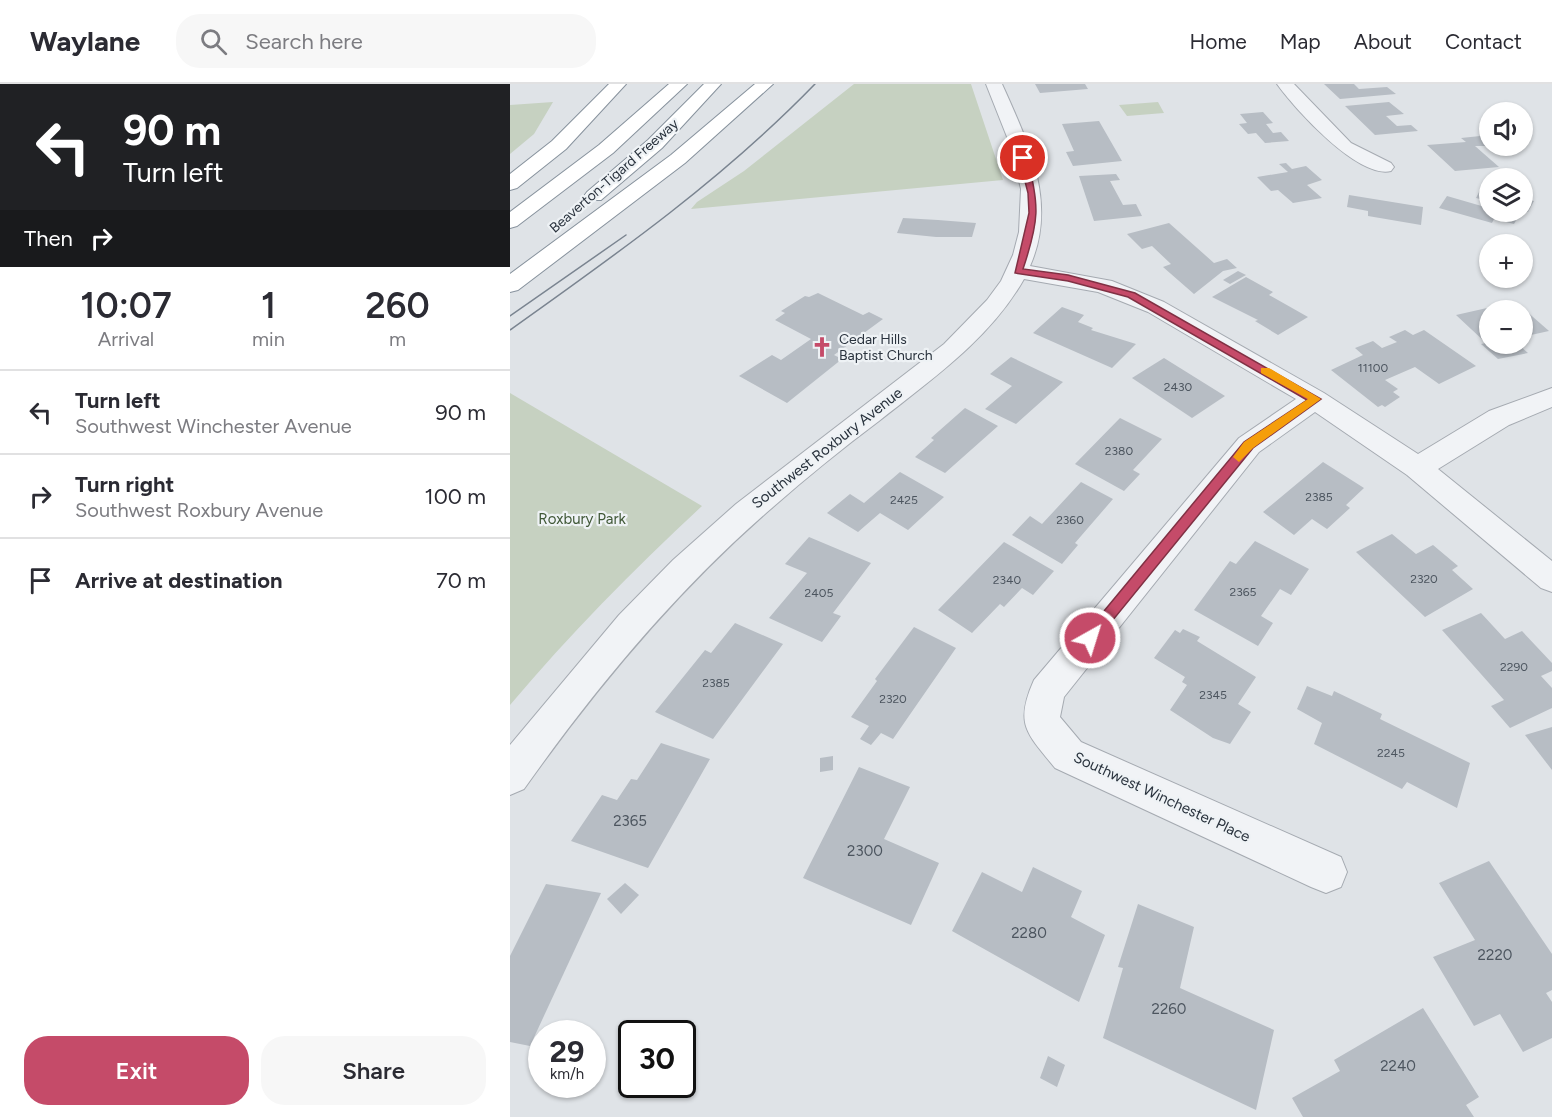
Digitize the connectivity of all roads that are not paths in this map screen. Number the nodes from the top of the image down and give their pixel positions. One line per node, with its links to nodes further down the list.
1 (618, 84): 8 (highway)
2 (679, 84): 10 (highway, Beaverton-Tigard Freeway)
3 (713, 84): 9 (highway, Beaverton-Tigard Freeway)
4 (765, 84): 14 (highway)
5 (993, 84): 13 (street, Southwest Roxbury Avenue)
6 (1285, 84): 7 (street)
7 (1384, 167)
8 (510, 184)
9 (583, 205)
10 (510, 222)
11 (556, 227): 12 (highway, Beaverton-Tigard Freeway)
12 (510, 262)
13 (1018, 271): 16 (street); 19 (street, Southwest Roxbury Avenue)
14 (510, 285)
15 (1552, 397): 17 (street)
16 (1316, 399): 17 (street); 20 (street, Southwest Winchester Place)
17 (1417, 468): 18 (street)
18 (1552, 579)
19 (510, 776)
20 (1326, 872)

